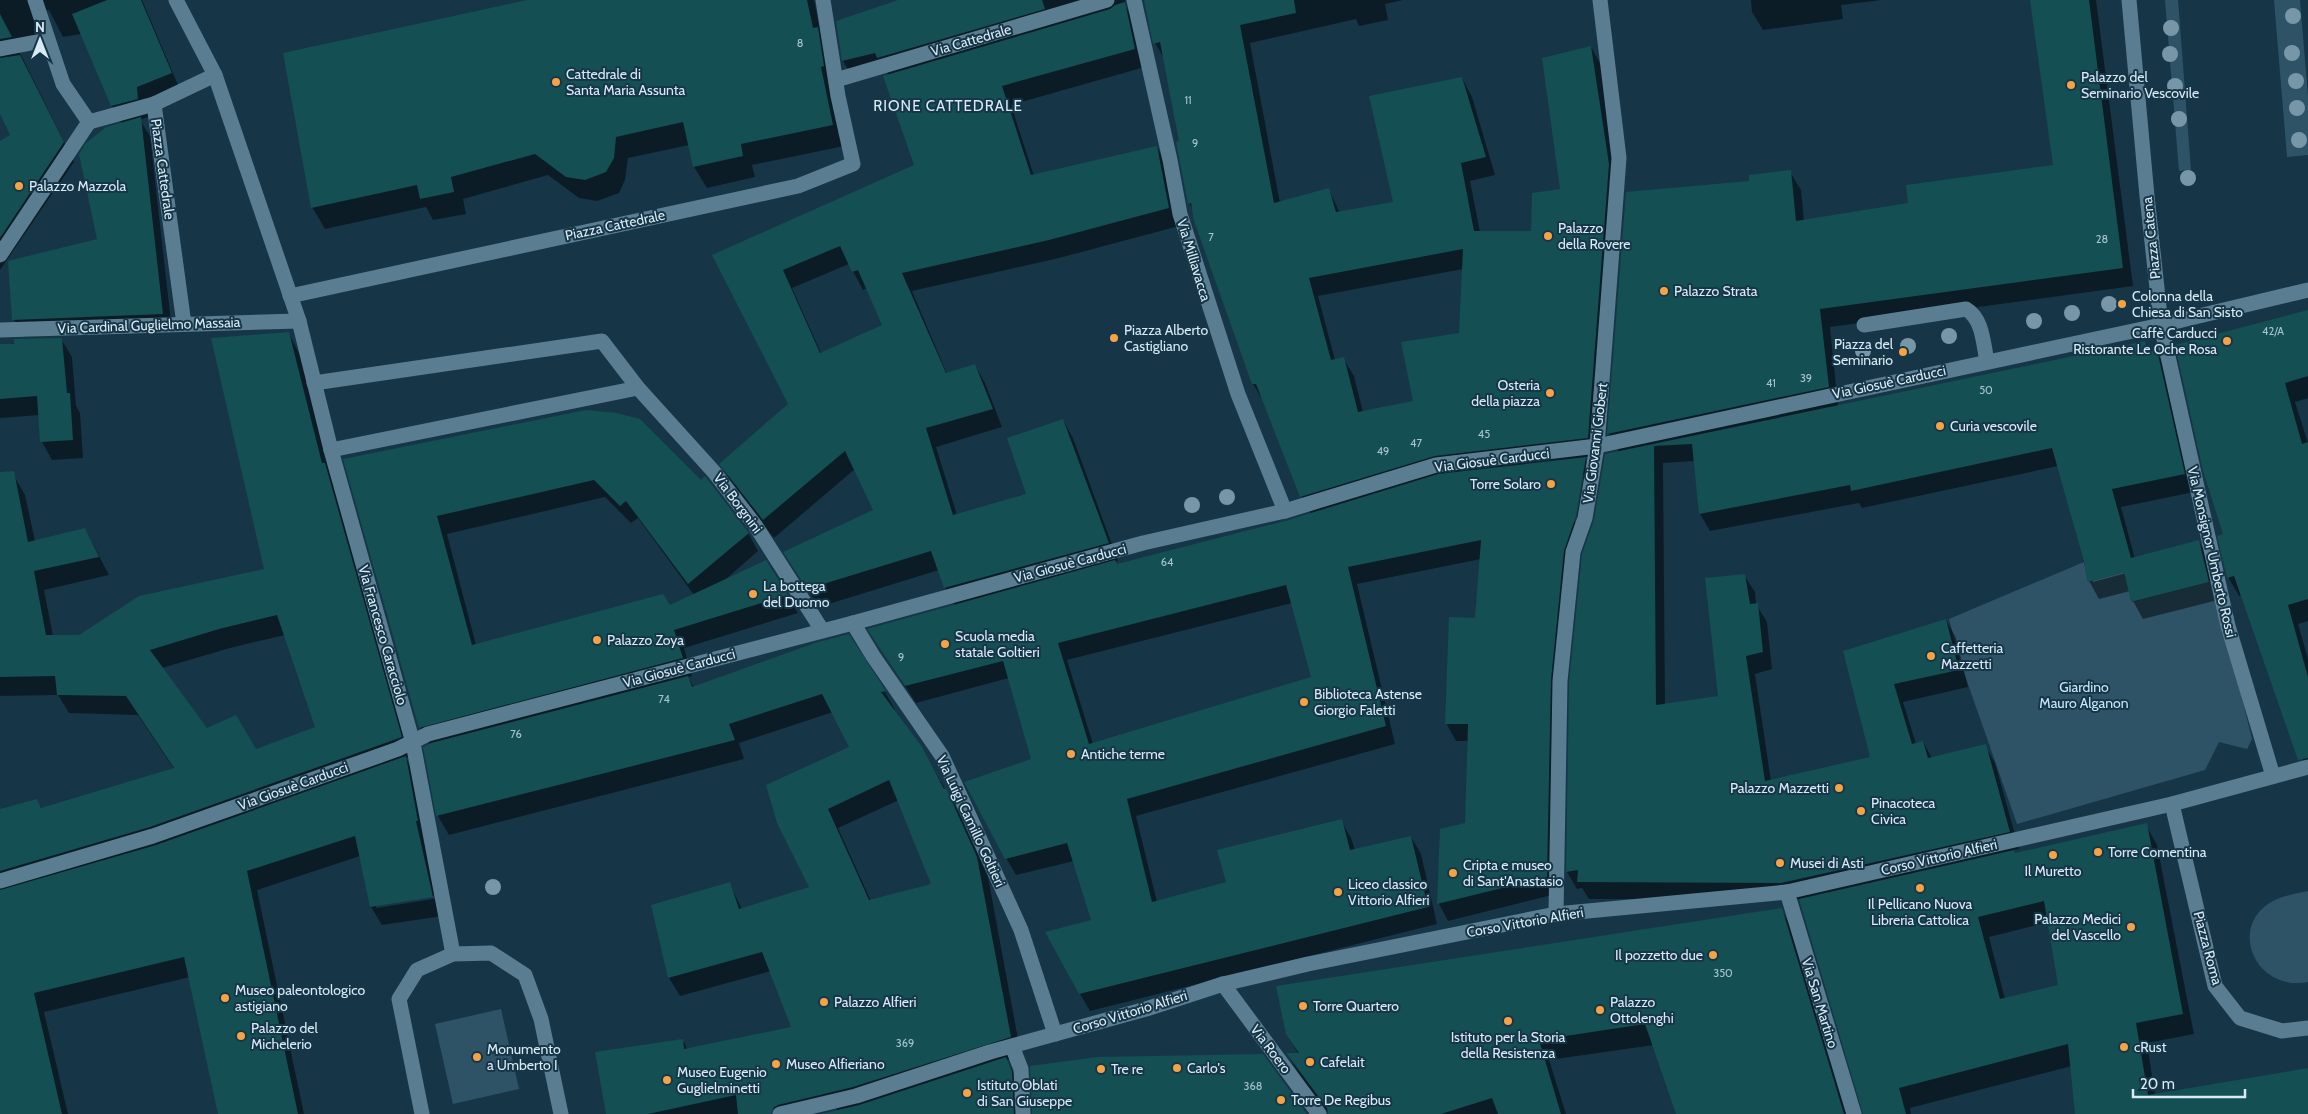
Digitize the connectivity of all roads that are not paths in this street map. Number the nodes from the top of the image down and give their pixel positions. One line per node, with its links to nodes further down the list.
1 (35, 0): 8 (street)
2 (176, 0): 10 (street)
3 (823, 0): 11 (street)
4 (1106, 0): 11 (street, Via Cattedrale)
5 (1134, 0): 27 (street, Via Milliavacca)
6 (1600, 0): 25 (street, Via Giovanni Giobert)
7 (2129, 0): 20 (street, Piazza Catena)
8 (47, 40): 9 (street); 13 (street)
9 (0, 49)
10 (215, 75): 12 (street, Piazza Cattedrale); 16 (street)
11 (836, 80): 16 (street, Piazza Cattedrale)
12 (154, 104): 13 (street); 18 (street, Piazza Cattedrale)
13 (89, 122): 14 (street)
14 (0, 255)
15 (2308, 290): 20 (street)
16 (290, 296): 17 (street)
17 (298, 321): 18 (street, Via Cardinal Guglielmo Massaia); 23 (street, Via Francesco Caracciolo)
18 (184, 324): 21 (street, Via Cardinal Guglielmo Massaia)
19 (1864, 325): 22 (street)
20 (2161, 325): 22 (street, Via Giosuè Carducci); 32 (street, Via Monsignor Umberto Rossi)
21 (0, 330)
22 (1987, 361): 25 (street, Via Giosuè Carducci)
23 (314, 383): 24 (street); 26 (street, Via Francesco Caracciolo)
24 (638, 388): 26 (street); 29 (street, Via Borgnini)
25 (1597, 446): 27 (street, Via Giosuè Carducci); 36 (street, Via Giovanni Giobert)
26 (331, 450): 30 (street, Via Francesco Caracciolo)
27 (1285, 511): 28 (street, Via Giosuè Carducci)
28 (853, 623): 29 (street, Via Giosuè Carducci); 40 (street, Via Luigi Camillo Goltieri)
29 (822, 630): 30 (street, Via Giosuè Carducci)
30 (413, 743): 34 (street, Via Giosuè Carducci); 37 (street, Via Francesco Caracciolo)
31 (2308, 766): 32 (street, Corso Vittorio Alfieri)
32 (2273, 776): 33 (street, Corso Vittorio Alfieri)
33 (2172, 804): 35 (street, Corso Vittorio Alfieri); 39 (street, Piazza Roma)
34 (0, 881)
35 (1787, 892): 36 (street, Corso Vittorio Alfieri); 47 (street, Via San Martino)
36 (1556, 914): 38 (street, Corso Vittorio Alfieri)
37 (452, 954): 42 (street); 43 (street)
38 (1223, 984): 40 (street, Corso Vittorio Alfieri); 46 (street, Via Roero)
39 (2308, 1028)
40 (1056, 1034): 41 (street, Corso Vittorio Alfieri)
41 (1012, 1046): 44 (street, Corso Vittorio Alfieri); 45 (street)
42 (422, 1114)
43 (560, 1114)
44 (780, 1114)
45 (1022, 1114)
46 (1319, 1114)
47 (1854, 1114)

